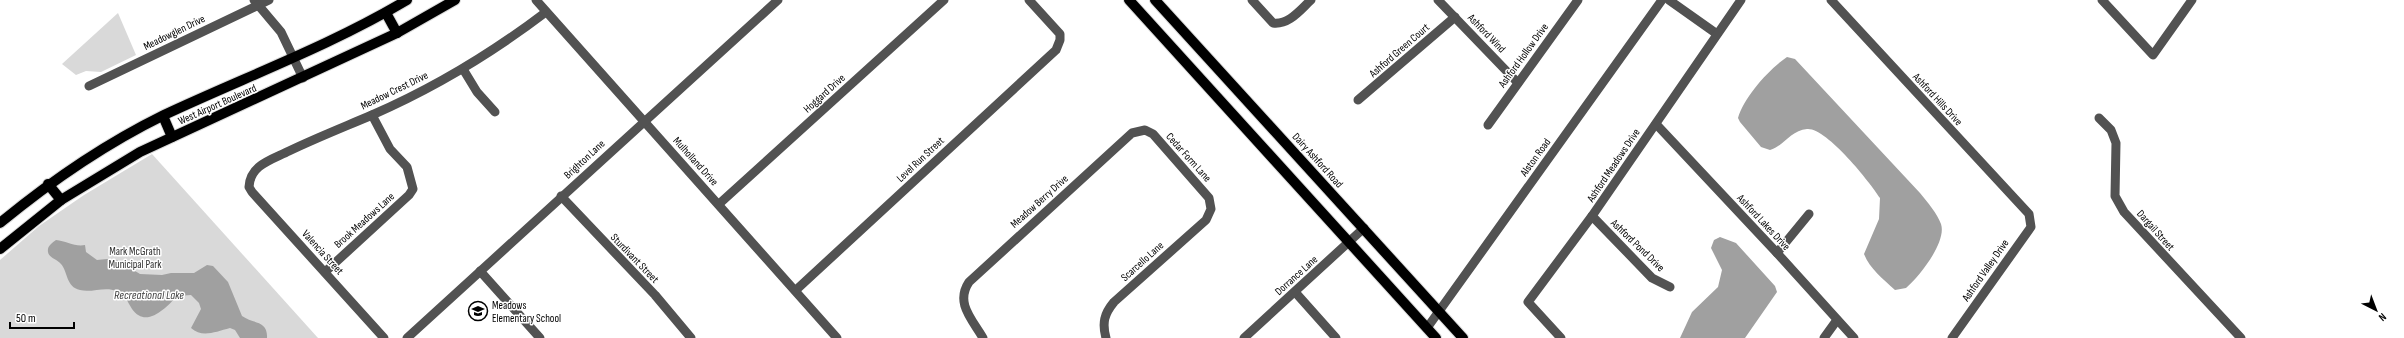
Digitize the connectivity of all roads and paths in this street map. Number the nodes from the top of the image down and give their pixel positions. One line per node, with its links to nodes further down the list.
1 (269, 0): 20 (street, Meadowglen Drive)
2 (407, 0): 22 (main road, West Airport Boulevard)
3 (455, 0): 25 (main road, West Airport Boulevard)
4 (536, 0): 21 (street, Mulholland Drive)
5 (778, 0): 38 (street, Brighton Lane)
6 (944, 0): 47 (street, Hoggard Drive)
7 (1029, 0): 60 (street, Level Run Street)
8 (1129, 0): 27 (main road)
9 (1155, 0): 24 (main road, Dairy Ashford Road)
10 (1252, 0): 11 (street)
11 (1311, 0)
12 (1438, 0): 23 (street, Ashford Wind)
13 (1578, 0): 31 (street, Ashford Hollow Drive)
14 (1662, 0): 62 (street, Alston Road)
15 (1669, 0): 26 (street)
16 (1741, 0): 26 (street, Ashford Meadows Drive)
17 (1831, 0): 50 (street, Ashford Hills Drive)
18 (2102, 0): 19 (street)
19 (2192, 0)
20 (256, 2): 28 (street); 32 (street, Meadowglen Drive)
21 (546, 12): 29 (street, Meadow Crest Drive); 38 (street, Mulholland Drive)
22 (386, 13): 25 (main road); 28 (main road, West Airport Boulevard)
23 (1455, 17): 31 (street, Ashford Wind); 33 (street, Ashford Green Court)
24 (1185, 32): 27 (main road); 53 (main road, Dairy Ashford Road)
25 (397, 33): 30 (main road, West Airport Boulevard)
26 (1717, 34): 39 (street, Ashford Meadows Drive)
27 (1171, 44): 54 (main road)
28 (294, 58): 30 (street); 36 (main road, West Airport Boulevard)
29 (463, 69): 34 (street); 35 (street, Meadow Crest Drive)
30 (303, 78): 42 (main road, West Airport Boulevard)
31 (1518, 83): 40 (street, Ashford Hollow Drive)
32 (89, 86)
33 (1358, 100)
34 (495, 112)
35 (372, 115): 43 (street, Meadow Crest Drive); 58 (street, Brook Meadows Lane)
36 (163, 116): 42 (main road); 44 (main road, West Airport Boulevard)
37 (2099, 118): 80 (street, Dargail Street)
38 (644, 120): 45 (street, Brighton Lane); 47 (street, Mulholland Drive)
39 (1656, 124): 51 (street, Ashford Meadows Drive); 56 (street, Ashford Lakes Drive)
40 (1488, 125)
41 (1140, 130): 48 (street, Cedar Form Lane); 70 (street, Meadow Berry Drive)
42 (172, 137): 46 (main road, West Airport Boulevard)
43 (249, 180): 58 (street, Valencia Street)
44 (48, 184): 46 (main road); 52 (main road, West Airport Boulevard)
45 (561, 196): 57 (street, Brighton Lane); 68 (street, Sturdivant Street)
46 (61, 200): 55 (main road, West Airport Boulevard)
47 (719, 204): 60 (street, Mulholland Drive)
48 (1211, 209): 71 (street, Scarcello Lane)
49 (1809, 214): 56 (street)
50 (2029, 214): 79 (street, Ashford Valley Drive)
51 (1592, 216): 59 (street, Ashford Pond Drive); 76 (street, Ashford Meadows Drive)
52 (0, 223)
53 (1364, 228): 54 (street, Dorrance Lane); 62 (main road, Dairy Ashford Road)
54 (1350, 242): 61 (street, Dorrance Lane); 64 (main road)
55 (0, 249)
56 (1777, 253): 63 (street, Ashford Lakes Drive)
57 (480, 271): 66 (street, Brighton Lane); 67 (street)
58 (325, 272): 65 (street, Valencia Street)
59 (1670, 287)
60 (796, 290): 69 (street, Mulholland Drive)
61 (1295, 292): 72 (street, Dorrance Lane); 73 (street)
62 (1439, 312): 64 (street, Alston Road); 75 (main road, Dairy Ashford Road)
63 (1837, 320): 77 (street); 78 (street, Ashford Lakes Drive)
64 (1427, 328): 74 (main road)
65 (384, 338)
66 (407, 338)
67 (540, 338)
68 (691, 338)
69 (837, 338)
70 (982, 338)
71 (1106, 338)
72 (1244, 338)
73 (1336, 338)
74 (1436, 338)
75 (1463, 338)
76 (1561, 338)
77 (1824, 338)
78 (1854, 338)
79 (1952, 338)
80 (2241, 338)

